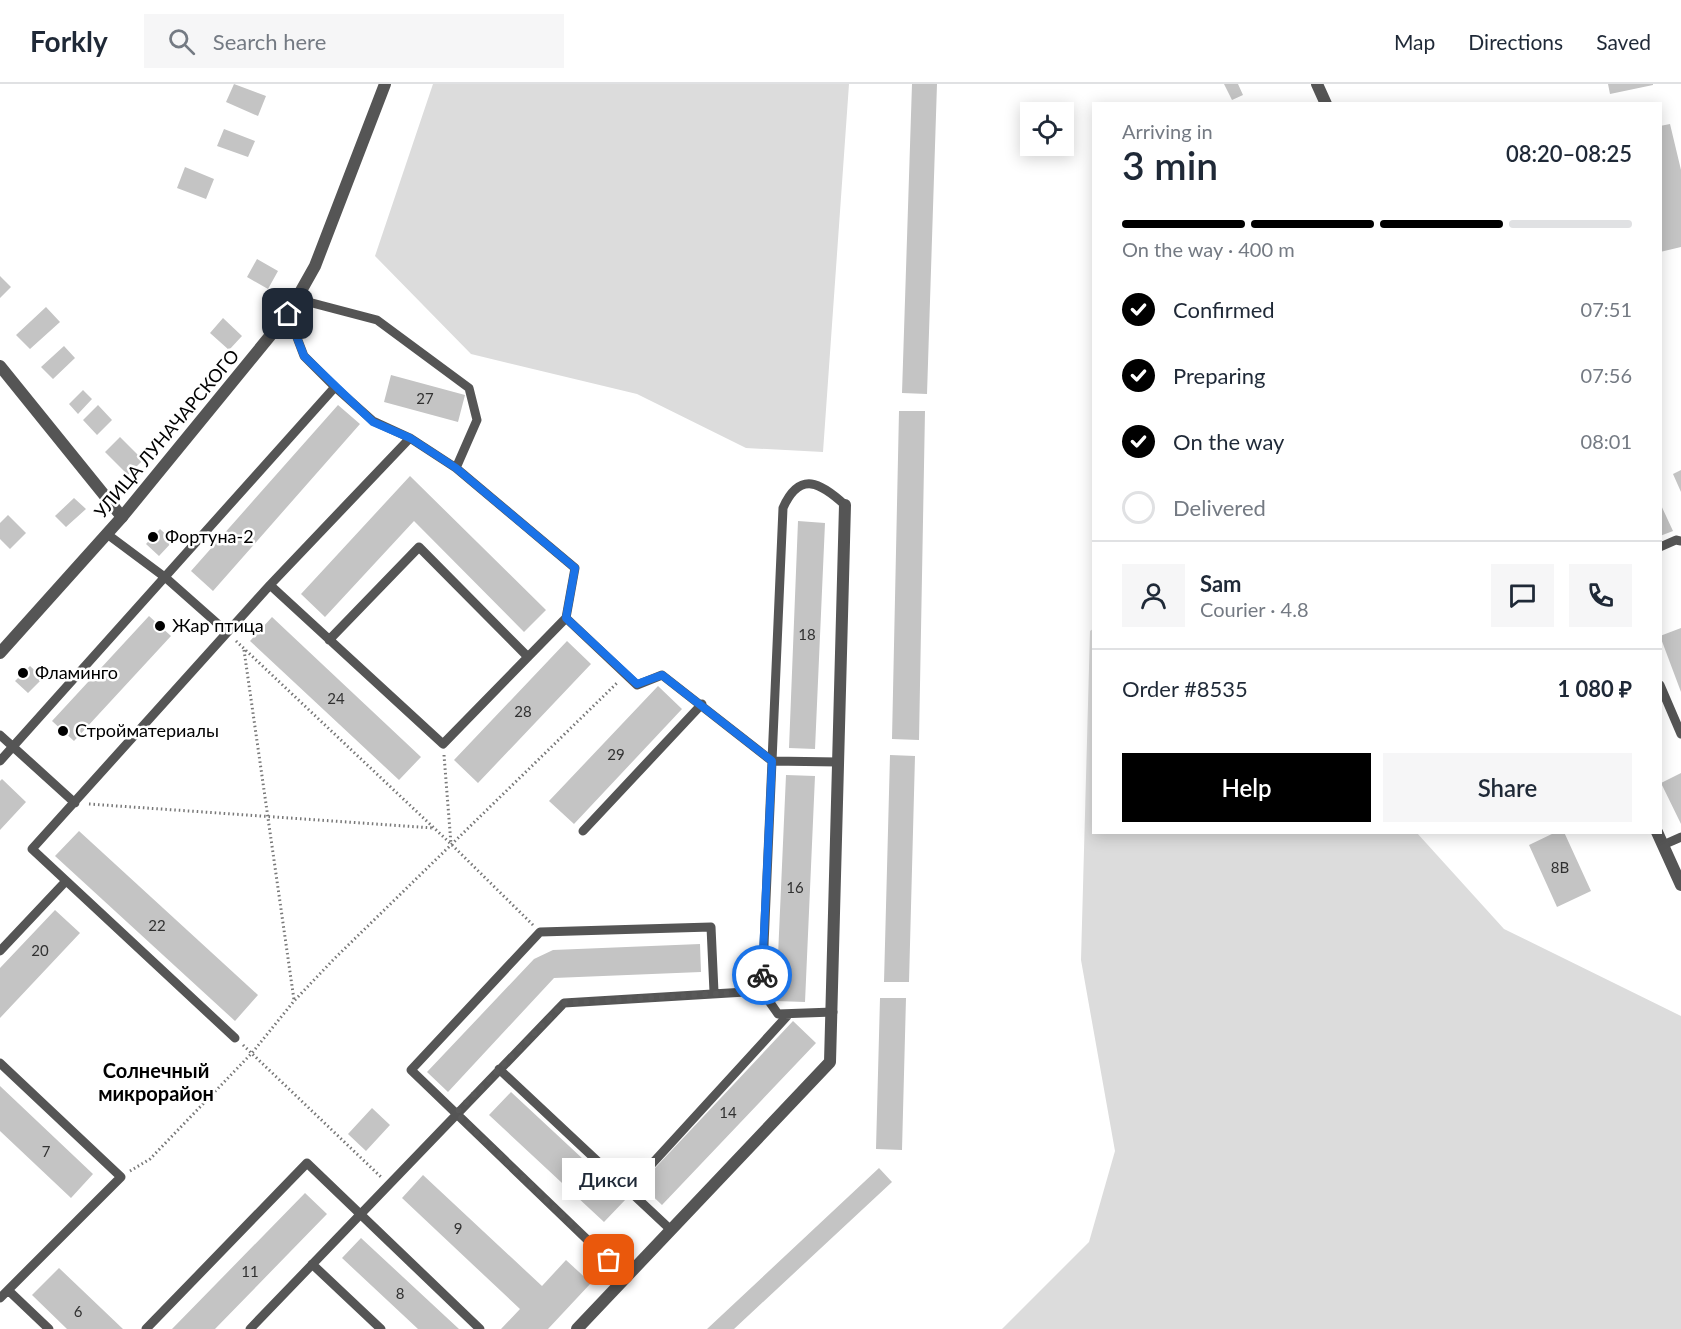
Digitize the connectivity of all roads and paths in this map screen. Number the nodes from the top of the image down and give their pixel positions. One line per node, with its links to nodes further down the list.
1 (385, 84): 4 (street, УЛИЦА ЛУНАЧАРСКОГО)
2 (1317, 84): 3 (street)
3 (1325, 102)
4 (297, 299): 5 (street, УЛИЦА ЛУНАЧАРСКОГО); 9 (lane)
5 (288, 314): 7 (lane); 11 (street, УЛИЦА ЛУНАЧАРСКОГО)
6 (0, 366): 11 (street)
7 (335, 387): 8 (lane); 15 (lane)
8 (410, 438): 9 (lane); 16 (lane)
9 (456, 468): 17 (lane)
10 (845, 505): 31 (lane); 32 (street)
11 (122, 517): 12 (street, УЛИЦА ЛУНАЧАРСКОГО)
12 (107, 534): 15 (lane); 21 (street, УЛИЦА ЛУНАЧАРСКОГО)
13 (1681, 542): 14 (lane)
14 (1662, 546)
15 (166, 578): 18 (lane); 29 (lane)
16 (270, 585): 18 (lane); 19 (lane)
17 (566, 618): 22 (lane); 23 (lane)
18 (227, 632): 20 (path); 33 (lane)
19 (329, 640): 22 (lane); 28 (lane)
20 (244, 648): 34 (path); 35 (path)
21 (0, 653)
22 (528, 657): 28 (lane)
23 (626, 674): 25 (lane); 39 (path)
24 (1662, 691): 26 (lane)
25 (702, 704): 31 (lane); 36 (lane)
26 (1681, 734)
27 (0, 735): 29 (lane)
28 (443, 744): 39 (path)
29 (12, 747): 30 (lane); 33 (lane)
30 (0, 760)
31 (772, 761): 32 (lane); 45 (lane)
32 (838, 762): 48 (street)
33 (75, 803): 34 (path); 41 (lane)
34 (267, 815): 35 (path); 47 (path)
35 (435, 828): 39 (path)
36 (583, 831)
37 (1658, 834): 40 (street)
38 (1681, 837): 40 (lane)
39 (451, 844): 43 (path); 47 (path)
40 (1663, 845): 42 (street)
41 (66, 881): 44 (lane); 50 (lane)
42 (1681, 885)
43 (540, 932): 46 (lane); 54 (lane)
44 (0, 951)
45 (762, 991): 46 (lane); 49 (lane)
46 (714, 992): 53 (lane)
47 (294, 1000): 51 (path)
48 (833, 1012): 49 (lane); 59 (street)
49 (789, 1014): 57 (lane)
50 (235, 1038): 51 (path)
51 (252, 1053): 55 (path); 56 (path)
52 (0, 1063): 55 (lane)
53 (499, 1069): 54 (lane); 57 (lane)
54 (456, 1113): 56 (lane); 61 (lane)
55 (121, 1177): 62 (lane)
56 (389, 1185): 58 (lane)
57 (628, 1190): 59 (lane)
58 (361, 1214): 60 (lane); 65 (lane); 68 (lane)
59 (671, 1230): 61 (street)
60 (312, 1264): 66 (lane); 67 (lane)
61 (626, 1277): 69 (street)
62 (9, 1291): 63 (lane); 64 (lane)
63 (0, 1298)
64 (49, 1329)
65 (146, 1329)
66 (250, 1329)
67 (381, 1329)
68 (480, 1329)
69 (577, 1329)

